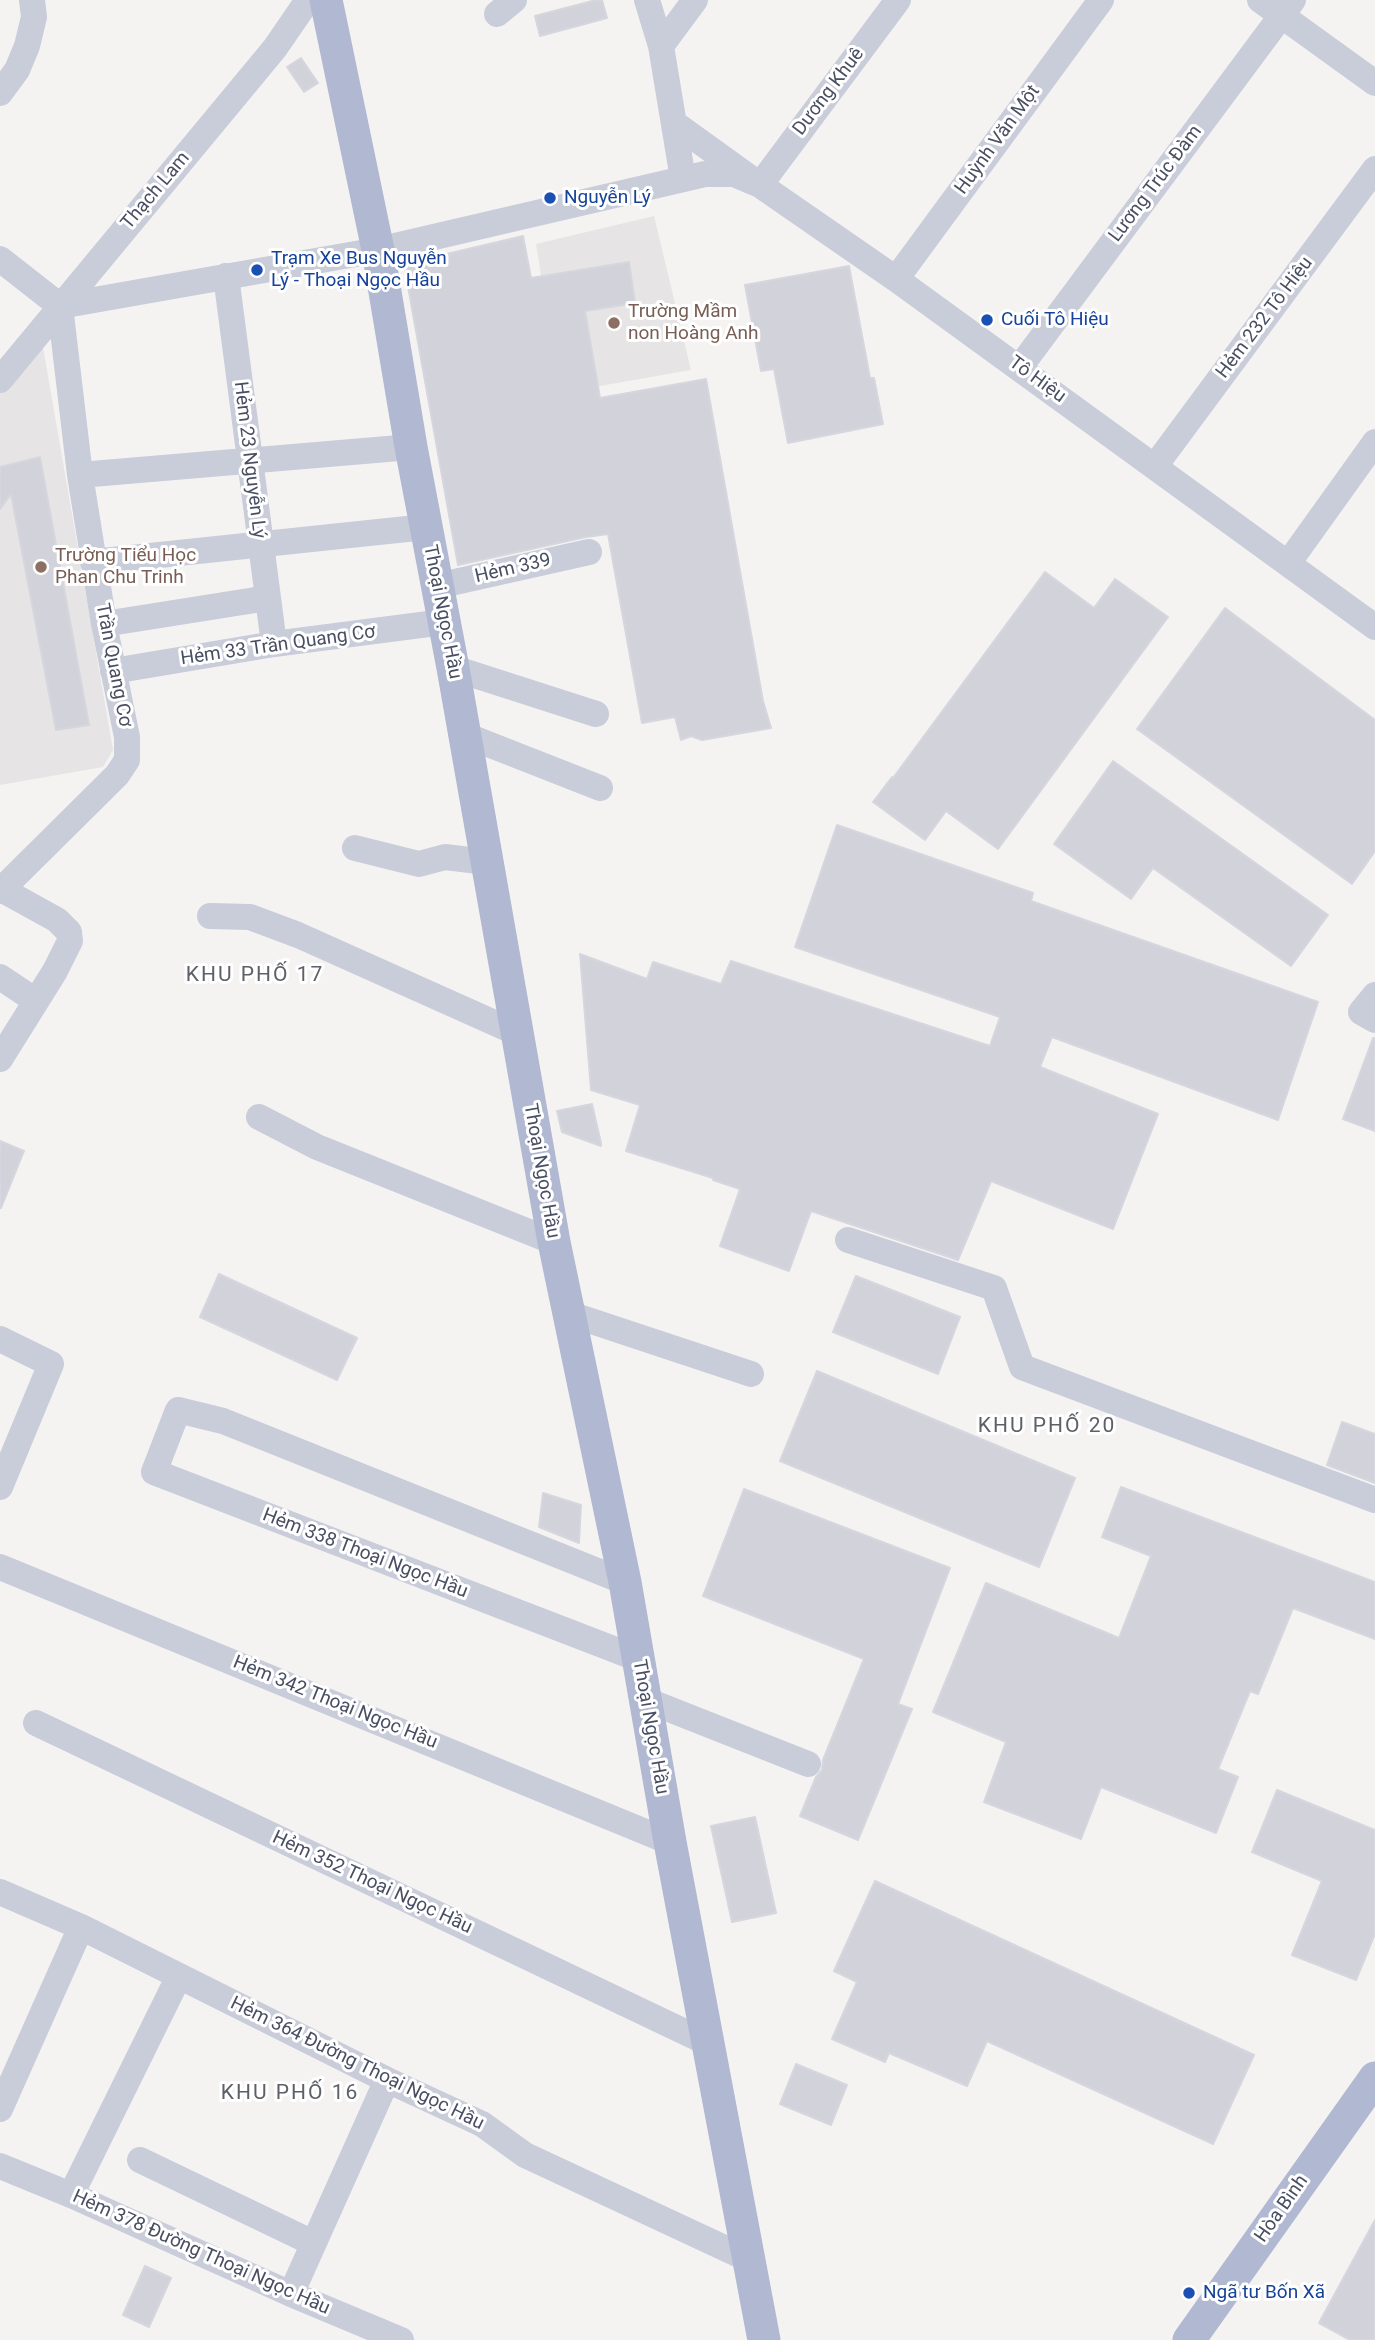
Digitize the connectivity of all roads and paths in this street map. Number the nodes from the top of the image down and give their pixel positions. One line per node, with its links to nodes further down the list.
1 (32, 0): 12 (street)
2 (308, 0): 21 (street, Thạch Lam)
3 (326, 0): 17 (main road, Thoại Ngọc Hầu)
4 (647, 0): 10 (street)
5 (695, 0): 10 (street)
6 (898, 0): 16 (street, Dương Khuê)
7 (1101, 0): 20 (street, Huỳnh Văn Một)
8 (1260, 0): 9 (street)
9 (1287, 8): 11 (street); 22 (street, Lương Trúc Đàm)
10 (661, 46): 13 (street)
11 (1375, 83)
12 (0, 93)
13 (674, 123): 15 (street); 16 (street)
14 (1375, 169): 27 (street, Hẻm 232 Tô Hiệu)
15 (683, 179): 16 (street, Tô Hiệu); 17 (street)
16 (760, 185): 20 (street, Tô Hiệu)
17 (384, 242): 19 (street); 25 (main road, Thoại Ngọc Hầu)
18 (0, 259): 21 (street)
19 (226, 276): 21 (street); 26 (street, Hẻm 23 Nguyễn Lý)
20 (896, 279): 22 (street, Tô Hiệu)
21 (60, 306): 23 (street, Thạch Lam); 28 (street, Trần Quang Cơ)
22 (1020, 367): 27 (street, Tô Hiệu)
23 (0, 380)
24 (1375, 442): 33 (street)
25 (411, 447): 26 (street); 29 (main road, Thoại Ngọc Hầu)
26 (249, 460): 28 (street); 30 (street, Hẻm 23 Nguyễn Lý)
27 (1155, 466): 33 (street, Tô Hiệu)
28 (80, 475): 32 (street, Trần Quang Cơ)
29 (426, 527): 30 (street); 34 (main road, Thoại Ngọc Hầu)
30 (260, 544): 32 (street); 35 (street, Hẻm 23 Nguyễn Lý)
31 (589, 552): 34 (street, Hẻm 339)
32 (93, 562): 37 (street, Trần Quang Cơ)
33 (1289, 562): 38 (street, Tô Hiệu)
34 (437, 586): 36 (main road, Thoại Ngọc Hầu)
35 (268, 598): 37 (street); 39 (street, Hẻm 23 Nguyễn Lý)
36 (444, 622): 39 (street, Hẻm 33 Trần Quang Cơ); 40 (main road, Thoại Ngọc Hầu)
37 (104, 624): 41 (street, Trần Quang Cơ)
38 (1375, 627)
39 (274, 644): 41 (street, Hẻm 33 Trần Quang Cơ)
40 (453, 668): 42 (street); 43 (main road, Thoại Ngọc Hầu)
41 (113, 671): 47 (street, Trần Quang Cơ)
42 (596, 714)
43 (465, 735): 44 (street); 46 (main road, Thoại Ngọc Hầu)
44 (600, 788)
45 (355, 848): 46 (street)
46 (487, 862): 53 (main road, Thoại Ngọc Hầu)
47 (1, 890): 51 (street)
48 (210, 916): 53 (street)
49 (0, 977): 51 (street)
50 (1375, 995): 52 (street)
51 (36, 1001): 54 (street)
52 (1375, 1020)
53 (517, 1033): 57 (main road, Thoại Ngọc Hầu)
54 (0, 1059)
55 (259, 1117): 57 (street)
56 (848, 1240): 62 (street)
57 (554, 1242): 58 (main road, Thoại Ngọc Hầu)
58 (570, 1314): 60 (street); 64 (main road, Thoại Ngọc Hầu)
59 (0, 1339): 61 (street)
60 (751, 1374)
61 (0, 1487)
62 (1375, 1500)
63 (0, 1567): 69 (street, Hẻm 342 Thoại Ngọc Hầu)
64 (625, 1582): 65 (main road, Thoại Ngọc Hầu); 65 (street, Hẻm 338 Thoại Ngọc Hầu)
65 (639, 1659): 66 (main road, Thoại Ngọc Hầu)
66 (646, 1700): 68 (street); 69 (main road, Thoại Ngọc Hầu)
67 (36, 1723): 73 (street, Hẻm 352 Thoại Ngọc Hầu)
68 (808, 1764)
69 (670, 1842): 73 (main road, Thoại Ngọc Hầu)
70 (0, 1892): 71 (street, Hẻm 364 Đường Thoại Ngọc Hầu)
71 (81, 1927): 72 (street, Hẻm 364 Đường Thoại Ngọc Hầu); 76 (street)
72 (179, 1976): 74 (street, Hẻm 364 Đường Thoại Ngọc Hầu); 79 (street)
73 (708, 2043): 81 (main road, Thoại Ngọc Hầu)
74 (387, 2080): 80 (street); 81 (street, Hẻm 364 Đường Thoại Ngọc Hầu)
75 (1372, 2098): 85 (main road, Hòa Bình); 86 (main road, Hòa Bình)
76 (0, 2109)
77 (140, 2160): 80 (street)
78 (0, 2166): 79 (street, Hẻm 378 Đường Thoại Ngọc Hầu)
79 (71, 2195): 82 (street, Hẻm 378 Đường Thoại Ngọc Hầu)
80 (313, 2243): 82 (street)
81 (748, 2259): 84 (main road, Thoại Ngọc Hầu)
82 (290, 2294): 83 (street, Hẻm 378 Đường Thoại Ngọc Hầu)
83 (401, 2340)
84 (764, 2340)
85 (1189, 2340)
86 (1216, 2340)

